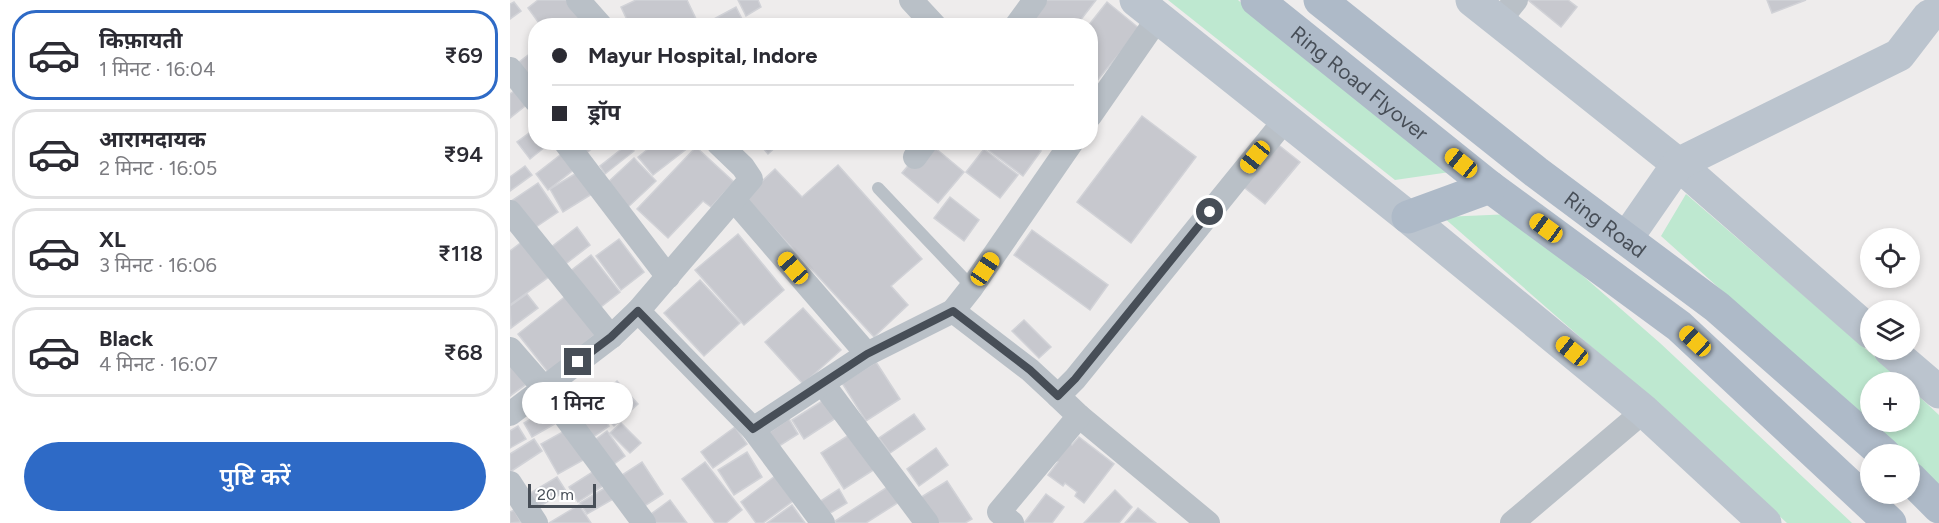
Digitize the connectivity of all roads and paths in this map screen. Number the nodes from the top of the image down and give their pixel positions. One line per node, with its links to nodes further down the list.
1 (578, 0): 10 (street)
2 (911, 0): 11 (street)
3 (1035, 0): 12 (street)
4 (1257, 0): 21 (main road, Ring Road Flyover)
5 (1320, 0): 26 (main road, Ring Road)
6 (1472, 0): 8 (street)
7 (1147, 9): 15 (street); 16 (street)
8 (1507, 10): 20 (street)
9 (1932, 14): 20 (street)
10 (594, 18)
11 (928, 18)
12 (1022, 18)
13 (510, 69): 14 (street)
14 (528, 91)
15 (1098, 101)
16 (1285, 120): 25 (street); 39 (street)
17 (571, 150): 27 (street)
18 (725, 150): 23 (street)
19 (1066, 150): 28 (street)
20 (1678, 164): 26 (street); 31 (street)
21 (1490, 186): 25 (main road); 56 (main road, Ring Road)
22 (878, 188): 28 (lane)
23 (734, 200): 27 (street); 34 (street)
24 (510, 212): 32 (street)
25 (1408, 217): 40 (street)
26 (1626, 239): 44 (main road, Ring Road)
27 (668, 277): 29 (street)
28 (972, 287): 30 (street)
29 (638, 311): 32 (street); 43 (street)
30 (953, 311): 34 (street); 39 (street)
31 (1860, 323)
32 (611, 337): 37 (street)
33 (510, 349): 37 (street)
34 (867, 354): 36 (street)
35 (1902, 360): 38 (street)
36 (823, 384): 43 (street); 52 (street)
37 (544, 388): 41 (street); 50 (street)
38 (1939, 392)
39 (1058, 396): 42 (street)
40 (1644, 411): 54 (street); 55 (street)
41 (510, 414)
42 (1079, 416): 48 (street); 53 (street)
43 (753, 429): 51 (street)
44 (1873, 444)
45 (510, 483): 49 (street)
46 (1920, 488): 47 (main road)
47 (1939, 507)
48 (1005, 518)
49 (536, 523)
50 (644, 523)
51 (823, 523)
52 (927, 523)
53 (1208, 523)
54 (1512, 523)
55 (1765, 523)
56 (1890, 523)

